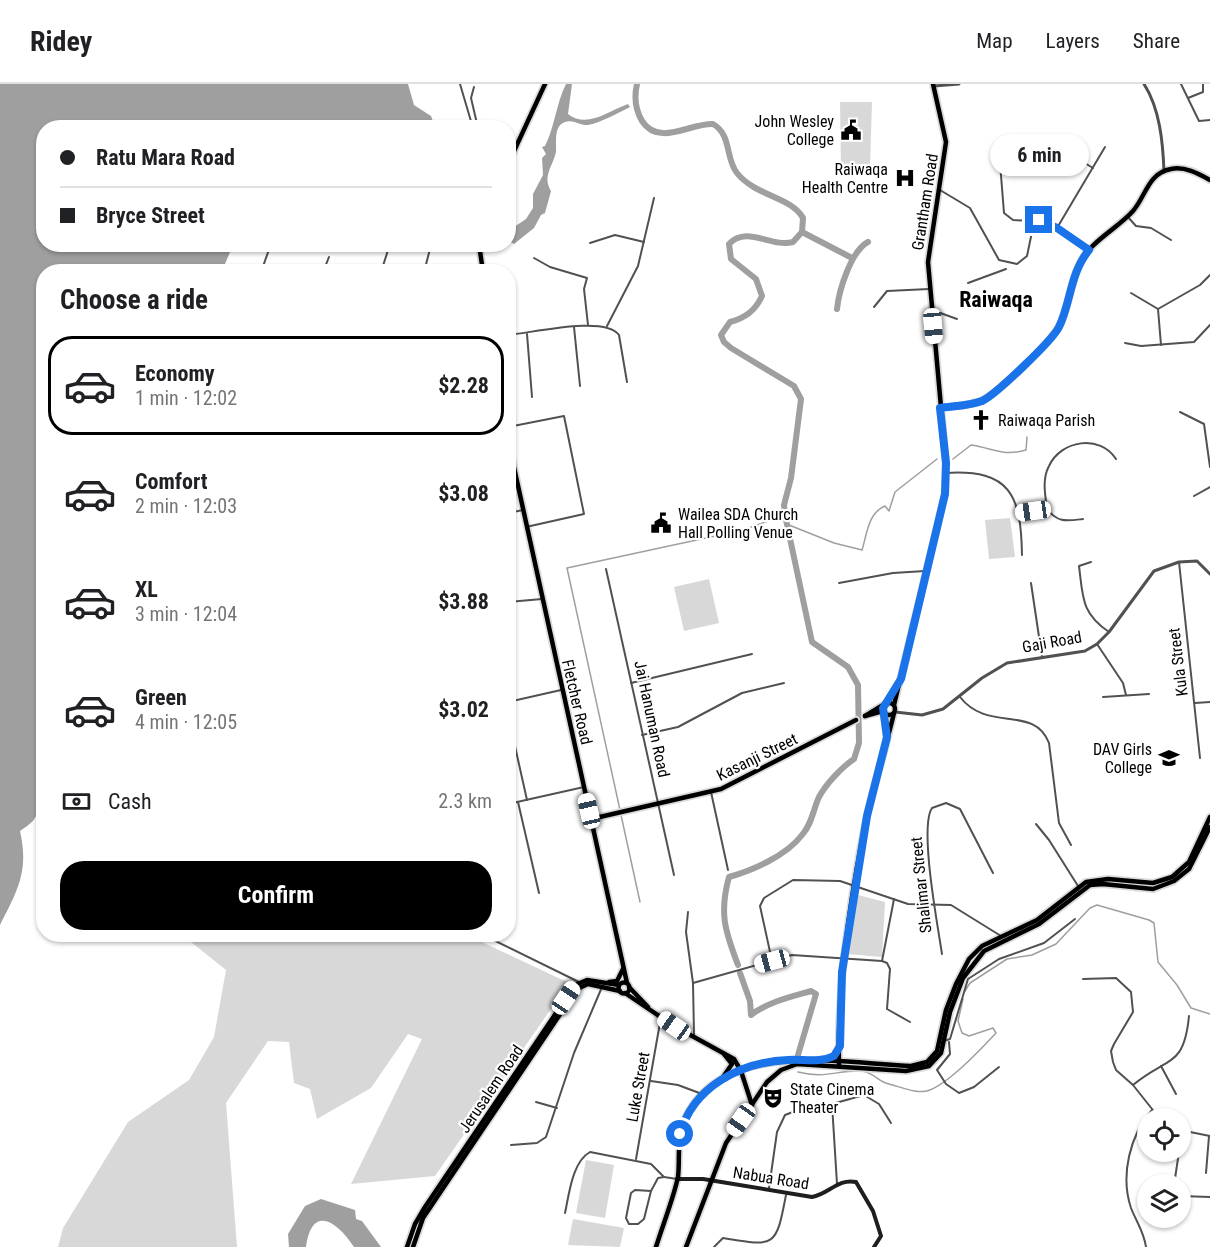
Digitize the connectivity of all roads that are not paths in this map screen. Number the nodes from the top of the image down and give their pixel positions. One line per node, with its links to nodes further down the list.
1 (460, 84): 10 (street)
2 (545, 84): 13 (main road)
3 (959, 84): 7 (street)
4 (1144, 84): 18 (street)
5 (1181, 84): 9 (street)
6 (1203, 84): 9 (street)
7 (933, 85): 20 (main road, Grantham Road)
8 (474, 87): 11 (street)
9 (1187, 98): 12 (street)
10 (471, 120)
11 (476, 120)
12 (1210, 120)
13 (517, 146)
14 (1105, 147): 17 (street)
15 (1070, 154): 17 (street)
16 (1026, 160): 23 (street)
17 (1093, 168): 24 (street)
18 (1164, 172): 19 (main road); 22 (main road)
19 (1210, 180)
20 (939, 190): 23 (street); 35 (main road, Grantham Road)
21 (654, 198): 26 (street)
22 (1127, 216): 25 (street); 28 (main road)
23 (1036, 221): 24 (street)
24 (1057, 228): 28 (street)
25 (1171, 240)
26 (644, 242): 27 (street); 42 (street)
27 (590, 243)
28 (1089, 250): 52 (main road)
29 (328, 257): 31 (street)
30 (534, 258): 41 (street)
31 (326, 264)
32 (1006, 269): 34 (street)
33 (1210, 275): 38 (street)
34 (968, 283)
35 (930, 289): 37 (street); 39 (main road, Grantham Road)
36 (1131, 293): 38 (street)
37 (874, 307)
38 (1158, 309): 48 (street)
39 (932, 310): 40 (street); 52 (main road, Grantham Road)
40 (957, 319)
41 (588, 325): 42 (street); 44 (street)
42 (607, 326): 49 (street)
43 (1210, 326): 48 (street)
44 (574, 327): 45 (street); 50 (street)
45 (527, 333): 46 (street); 51 (street)
46 (516, 334)
47 (1125, 343): 48 (street)
48 (1161, 345)
49 (627, 382)
50 (580, 386)
51 (532, 397)
52 (940, 408): 57 (main road, Grantham Road)
53 (1180, 412): 56 (street)
54 (516, 425): 66 (street)
55 (1116, 459): 61 (street)
56 (1210, 467)
57 (946, 473): 64 (street); 71 (main road, Grantham Road)
58 (516, 477): 62 (main road, Fletcher Road)
59 (1210, 487): 60 (street)
60 (1194, 496)
61 (1047, 508): 64 (street); 65 (street)
62 (523, 510): 63 (street); 66 (main road, Fletcher Road)
63 (516, 511)
64 (1018, 513): 67 (street)
65 (1083, 519)
66 (526, 527): 75 (main road, Fletcher Road)
67 (1022, 555)
68 (1091, 562): 77 (street)
69 (1179, 562): 72 (street); 77 (street, Gaji Road); 91 (street, Kula Street)
70 (606, 569): 82 (street, Jai Hanuman Road)
71 (928, 571): 73 (street); 81 (main road, Grantham Road)
72 (1210, 574)
73 (839, 583)
74 (1031, 583): 80 (street)
75 (542, 598): 76 (street); 84 (main road, Fletcher Road)
76 (516, 601)
77 (1109, 632): 78 (street, Gaji Road)
78 (1097, 644): 80 (street, Gaji Road); 86 (street)
79 (752, 654): 82 (street)
80 (1042, 657): 87 (street, Gaji Road)
81 (901, 679): 92 (main road, Grantham Road); 93 (main road, Grantham Road)
82 (632, 683): 97 (street, Jai Hanuman Road)
83 (784, 683): 97 (street)
84 (562, 690): 89 (street); 101 (main road, Fletcher Road)
85 (1149, 694): 86 (street)
86 (1126, 695): 88 (street)
87 (960, 697): 93 (street, Gaji Road); 110 (street)
88 (1103, 697)
89 (516, 700)
90 (1210, 702): 91 (street)
91 (1196, 703): 100 (street, Kula Street)
92 (885, 704): 93 (main road); 94 (main road); 95 (main road, Kasanji Street)
93 (894, 709): 94 (main road, Kasanji Street); 98 (main road, Grantham Road)
94 (884, 712): 95 (main road, Kasanji Street); 98 (main road, Grantham Road)
95 (864, 716): 96 (main road, Kasanji Street)
96 (856, 720): 102 (main road, Kasanji Street)
97 (642, 735): 105 (street, Jai Hanuman Road)
98 (887, 737): 114 (main road, Grantham Road)
99 (516, 751): 103 (street)
100 (1200, 758)
101 (584, 787): 103 (street); 107 (main road, Fletcher Road)
102 (711, 792): 105 (main road, Kasanji Street); 111 (street)
103 (527, 800): 104 (street)
104 (518, 802): 116 (street)
105 (658, 804): 107 (main road, Kasanji Street); 113 (street, Jai Hanuman Road)
106 (1210, 817): 115 (main road)
107 (591, 819): 129 (main road, Fletcher Road)
108 (1036, 824): 115 (street)
109 (1210, 827): 140 (main road)
110 (1071, 845)
111 (728, 870)
112 (993, 873): 118 (street, Shalimar Street)
113 (674, 876)
114 (855, 885): 117 (street); 126 (main road, Grantham Road); 127 (street)
115 (1078, 887): 122 (main road)
116 (539, 893)
117 (894, 899): 118 (street); 128 (street)
118 (934, 904): 121 (street); 125 (street, Shalimar Street)
119 (688, 912): 133 (street)
120 (1075, 919): 140 (street)
121 (993, 930): 122 (street); 123 (street)
122 (1001, 936): 123 (main road)
123 (994, 939): 144 (main road)
124 (497, 942): 132 (street)
125 (942, 954)
126 (844, 958): 127 (street); 128 (street); 141 (main road, Grantham Road)
127 (772, 961): 133 (street)
128 (882, 961): 138 (street)
129 (623, 969): 131 (main road); 135 (main road, Fletcher Road)
130 (1083, 979): 150 (street)
131 (594, 981): 132 (main road); 135 (main road)
132 (581, 983): 134 (main road); 175 (main road, Jerusalem Road); 176 (main road, Jerusalem Road)
133 (693, 983): 139 (street)
134 (603, 987): 135 (main road); 156 (street)
135 (624, 987): 137 (main road)
136 (1189, 1016): 145 (street)
137 (661, 1017): 139 (main road); 148 (street, Luke Street)
138 (910, 1022)
139 (694, 1038): 142 (main road)
140 (946, 1041): 144 (main road); 146 (street)
141 (840, 1046): 143 (main road); 144 (main road, Grantham Road)
142 (724, 1054): 147 (main road); 149 (main road)
143 (824, 1060): 144 (main road); 147 (main road)
144 (839, 1064): 155 (main road)
145 (1161, 1066): 150 (street); 152 (street)
146 (999, 1067)
147 (741, 1071): 149 (main road); 155 (main road)
148 (651, 1081): 151 (street); 163 (street, Luke Street)
149 (716, 1082): 151 (main road)
150 (1133, 1085): 157 (street)
151 (702, 1094): 166 (main road)
152 (1176, 1094)
153 (536, 1102): 156 (street)
154 (832, 1104): 158 (street); 168 (street); 170 (street)
155 (752, 1105): 167 (main road)
156 (557, 1108): 162 (street)
157 (1150, 1108)
158 (891, 1123)
159 (1137, 1131): 181 (street)
160 (1191, 1133): 161 (street)
161 (1210, 1136): 164 (street)
162 (511, 1145)
163 (636, 1160): 165 (street); 174 (street)
164 (1206, 1173)
165 (664, 1177): 166 (street); 169 (street)
166 (677, 1179): 167 (main road, Nabua Road); 177 (main road)
167 (711, 1180): 170 (main road, Nabua Road); 178 (main road)
168 (837, 1184): 171 (main road, Nabua Road); 180 (main road)
169 (651, 1191): 169 (street)
170 (769, 1191): 171 (main road, Nabua Road)
171 (786, 1195): 179 (street)
172 (1191, 1196): 173 (street)
173 (1210, 1197)
174 (565, 1213)
175 (407, 1247)
176 (413, 1247)
177 (656, 1247)
178 (686, 1247)
179 (714, 1247)
180 (874, 1247)
181 (1146, 1247)

